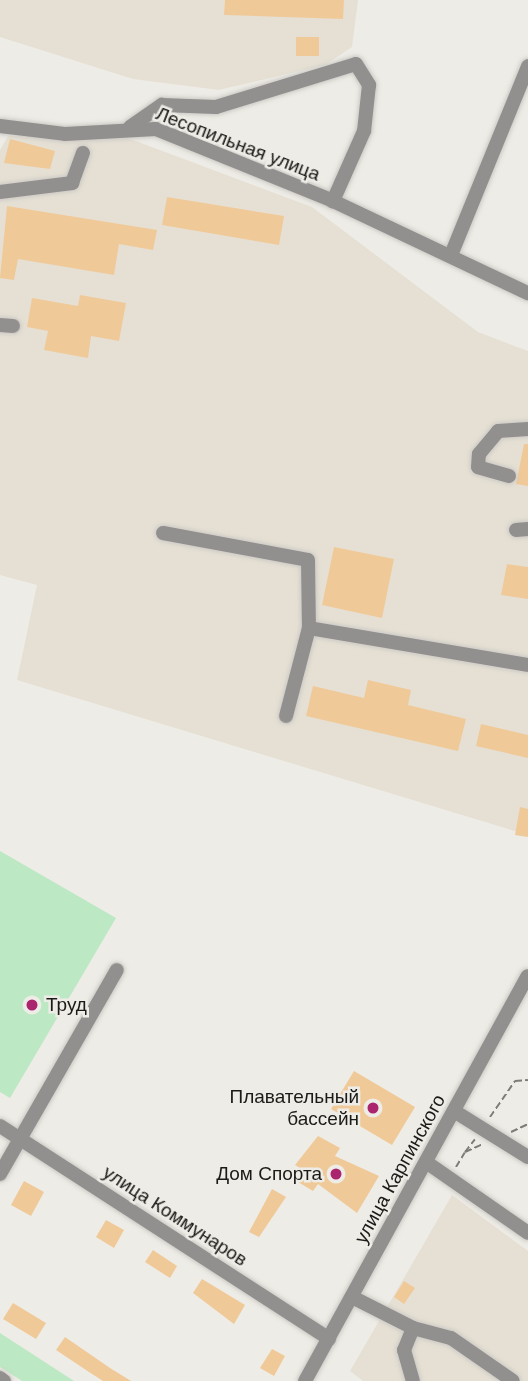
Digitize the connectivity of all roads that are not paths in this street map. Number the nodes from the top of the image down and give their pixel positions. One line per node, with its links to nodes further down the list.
1 (528, 66): 7 (street)
2 (0, 125): 3 (street, Лесопильная улица)
3 (130, 127): 6 (street, Лесопильная улица); 6 (street)
4 (83, 153): 5 (street)
5 (0, 192)
6 (333, 201): 7 (street, Лесопильная улица)
7 (452, 255): 8 (street, Лесопильная улица)
8 (528, 293)
9 (528, 429): 10 (street)
10 (509, 476)
11 (163, 533): 12 (street)
12 (309, 628): 13 (street); 14 (street)
13 (528, 665)
14 (286, 716)
15 (117, 970): 19 (street)
16 (528, 976): 17 (street, улица Карпинского)
17 (454, 1111): 20 (street); 21 (street, улица Карпинского)
18 (0, 1126): 19 (street, улица Коммунаров)
19 (20, 1138): 22 (street); 26 (street, улица Коммунаров)
20 (528, 1157)
21 (426, 1162): 23 (street); 24 (street, улица Карпинского)
22 (0, 1174)
23 (528, 1233)
24 (352, 1297): 25 (street); 26 (street, улица Карпинского)
25 (413, 1328): 28 (street); 29 (street)
26 (328, 1339): 27 (street, улица Карпинского)
27 (305, 1381)
28 (413, 1381)
29 (513, 1381)

